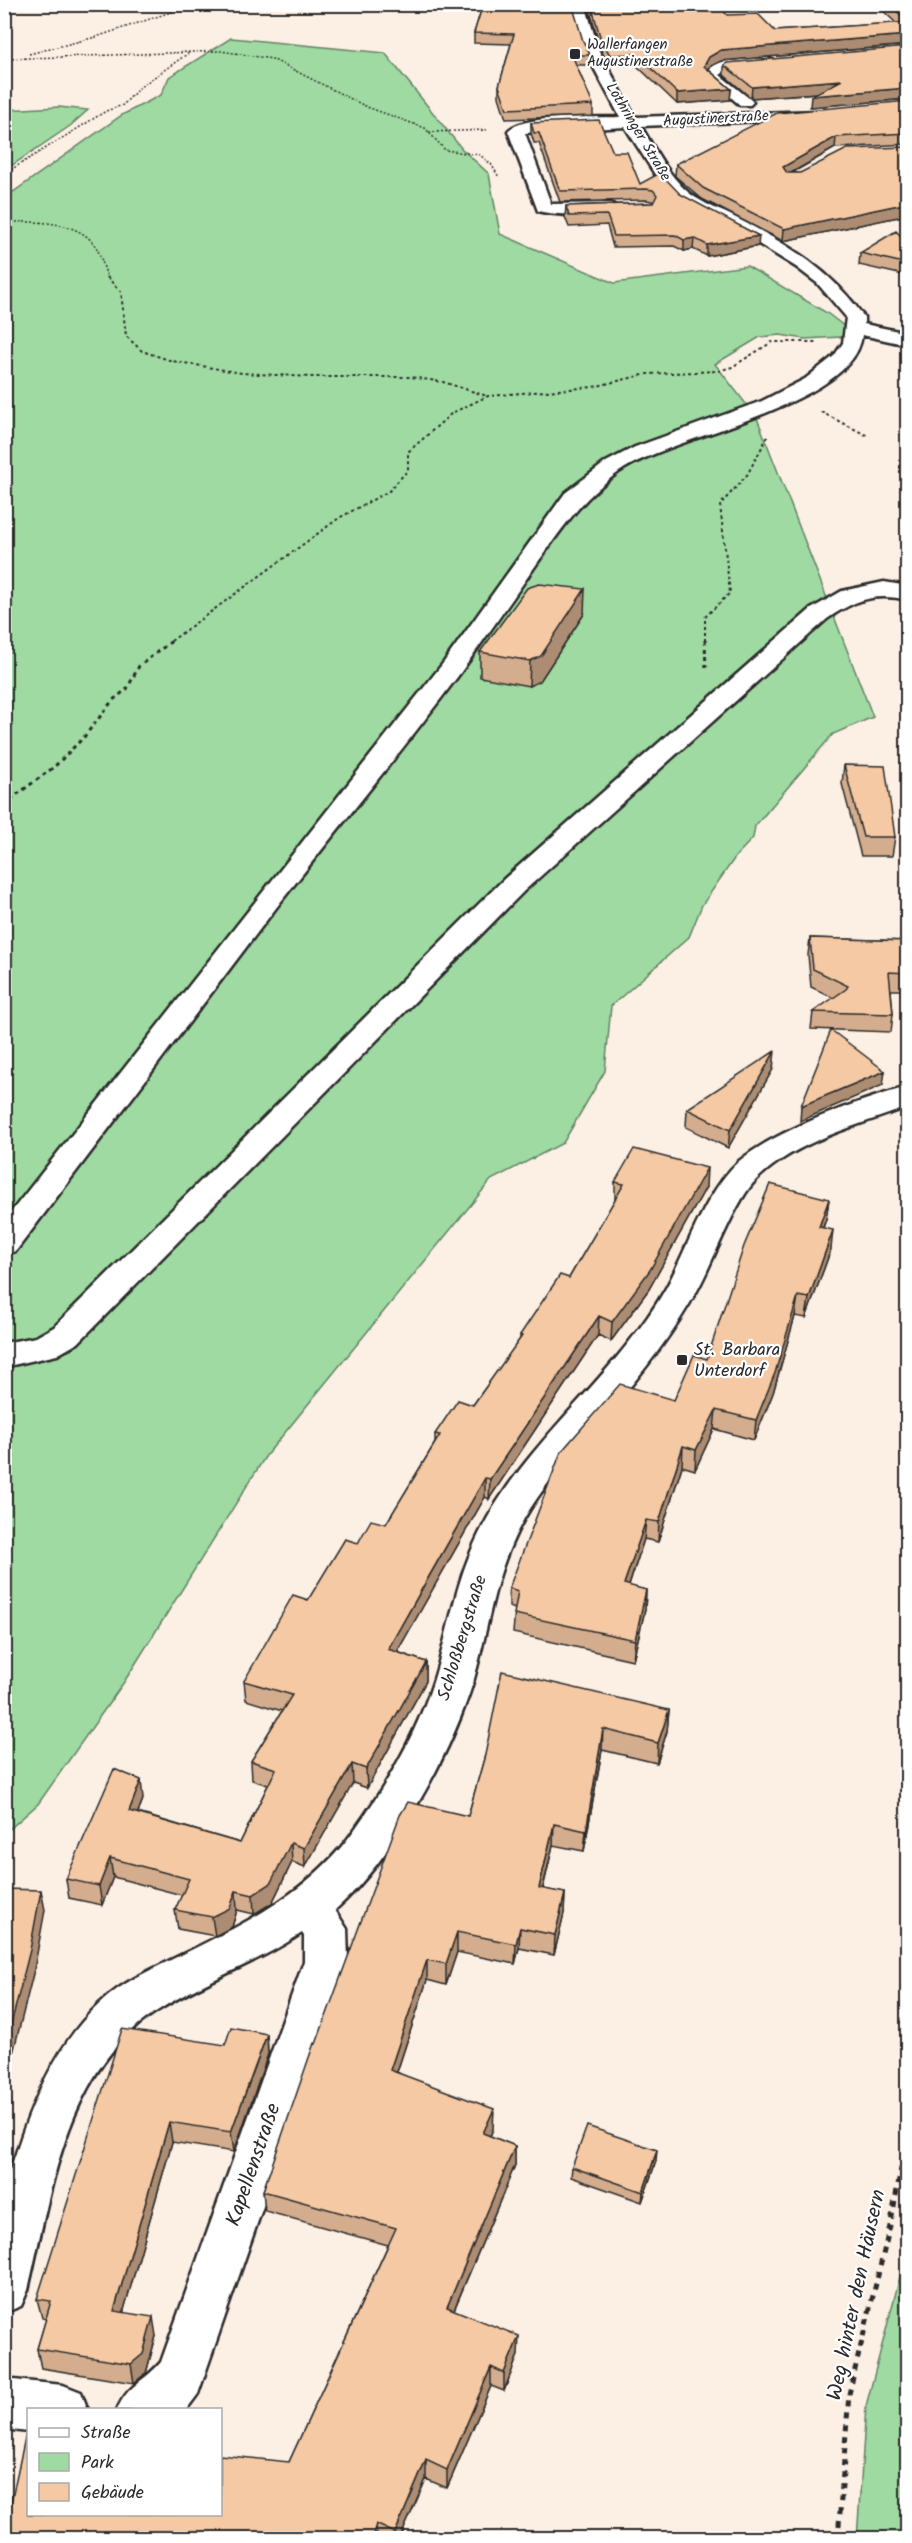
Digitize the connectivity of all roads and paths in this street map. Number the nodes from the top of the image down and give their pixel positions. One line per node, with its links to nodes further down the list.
1 (195, 4): 4 (path)
2 (578, 4): 10 (street, Lothringer Straße)
3 (190, 51): 4 (path); 12 (path); 14 (path)
4 (19, 57): 5 (path)
5 (4, 59)
6 (781, 61): 7 (street)
7 (745, 102)
8 (826, 113): 9 (street, Augustinerstraße)
9 (700, 120): 10 (street, Augustinerstraße); 13 (street)
10 (632, 123): 11 (street, Augustinerstraße); 13 (street, Lothringer Straße)
11 (516, 131): 12 (path); 15 (street)
12 (428, 132): 15 (path)
13 (656, 167): 18 (street, Lothringer Straße)
14 (4, 174)
15 (537, 187): 16 (street)
16 (624, 208)
17 (4, 222): 20 (path)
18 (854, 335): 19 (street); 20 (path); 21 (street)
19 (908, 339)
20 (488, 396): 25 (path)
21 (795, 400): 22 (path); 24 (path); 27 (street)
22 (868, 436)
23 (908, 593): 24 (street)
24 (723, 701): 28 (street)
25 (4, 804)
26 (908, 1096): 29 (street, Schloßbergstraße)
27 (4, 1244)
28 (4, 1355)
29 (306, 1909): 33 (street, Schloßbergstraße); 36 (street, Kapellenstraße)
30 (908, 1916): 31 (path)
31 (908, 1947)
32 (908, 2131): 37 (path, Weg hinter den Häusern)
33 (4, 2290)
34 (4, 2404): 35 (street)
35 (51, 2408)
36 (144, 2408)
37 (838, 2538)

